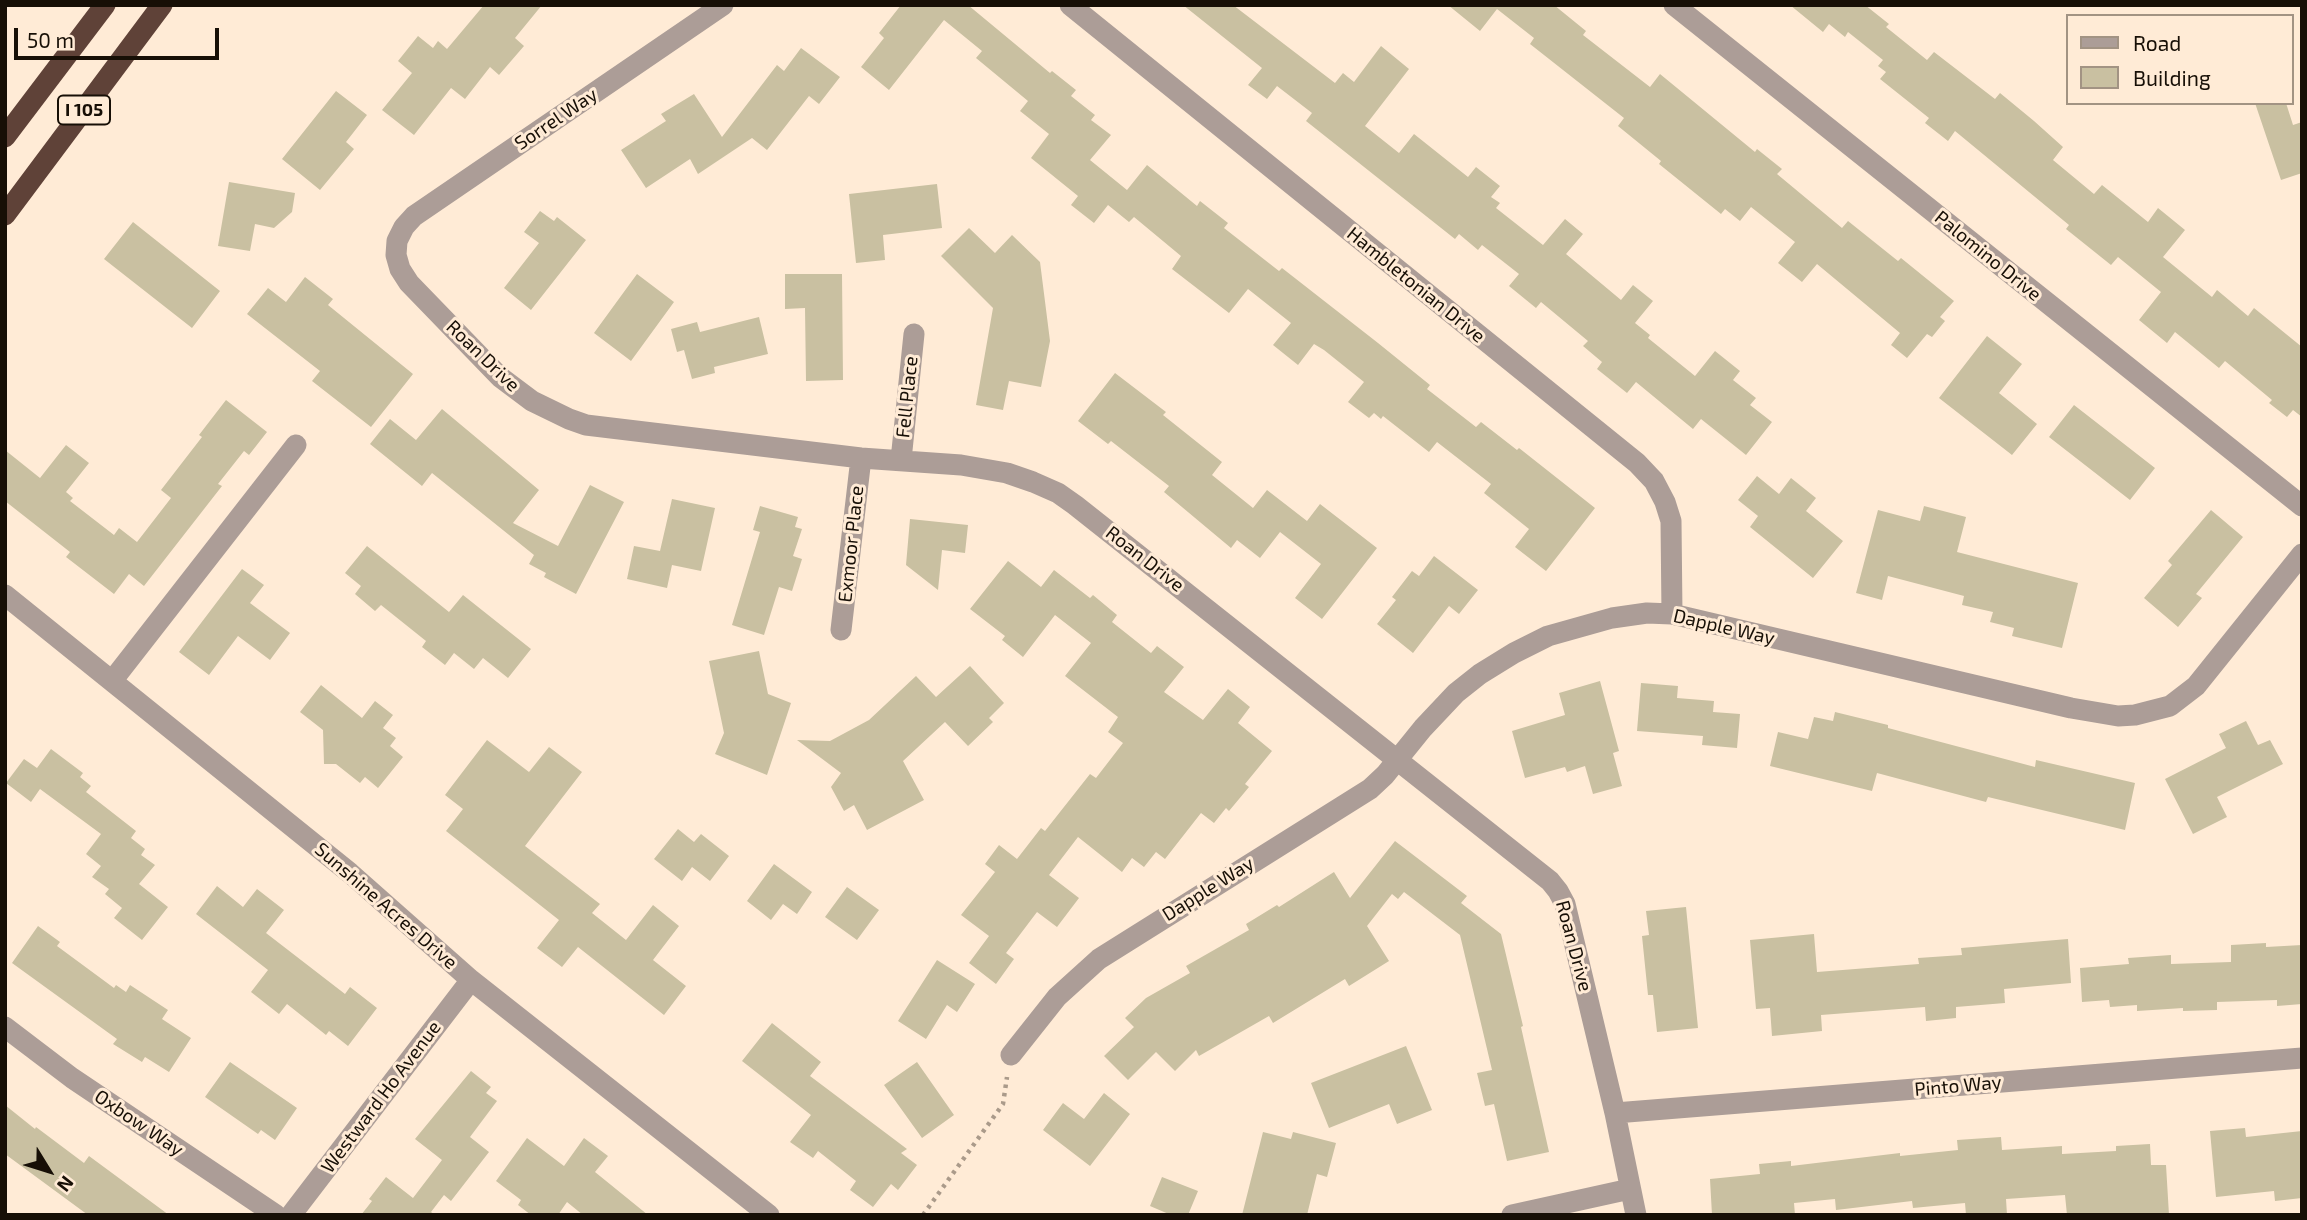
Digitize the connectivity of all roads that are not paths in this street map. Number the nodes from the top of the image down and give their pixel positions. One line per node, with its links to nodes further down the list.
1 (105, 5): 6 (highway, I 105)
2 (162, 5): 7 (highway, I 105)
3 (723, 5): 8 (street, Sorrel Way)
4 (1070, 5): 16 (street, Hambletonian Drive)
5 (1674, 5): 13 (street, Palomino Drive)
6 (5, 137)
7 (5, 215)
8 (397, 241): 11 (street, Roan Drive)
9 (914, 334): 12 (street, Fell Place)
10 (296, 445): 18 (street)
11 (861, 458): 12 (street, Roan Drive); 17 (street, Exmoor Place)
12 (901, 460): 19 (street, Roan Drive)
13 (2302, 506)
14 (2302, 554): 16 (street, Dapple Way)
15 (5, 595): 18 (street, Sunshine Acres Drive)
16 (1672, 614): 19 (street, Dapple Way)
17 (841, 630)
18 (112, 681): 20 (street, Sunshine Acres Drive)
19 (1398, 760): 22 (street, Dapple Way); 24 (street, Roan Drive)
20 (471, 979): 27 (street, Westward Ho Avenue); 28 (street, Sunshine Acres Drive)
21 (5, 1027): 26 (street, Oxbow Way)
22 (1011, 1055)
23 (2302, 1058): 24 (street, Pinto Way)
24 (1615, 1113): 25 (street, Roan Drive)
25 (1630, 1189): 29 (street); 30 (street, Roan Drive)
26 (276, 1215)
27 (291, 1215)
28 (769, 1215)
29 (1511, 1215)
30 (1636, 1215)

